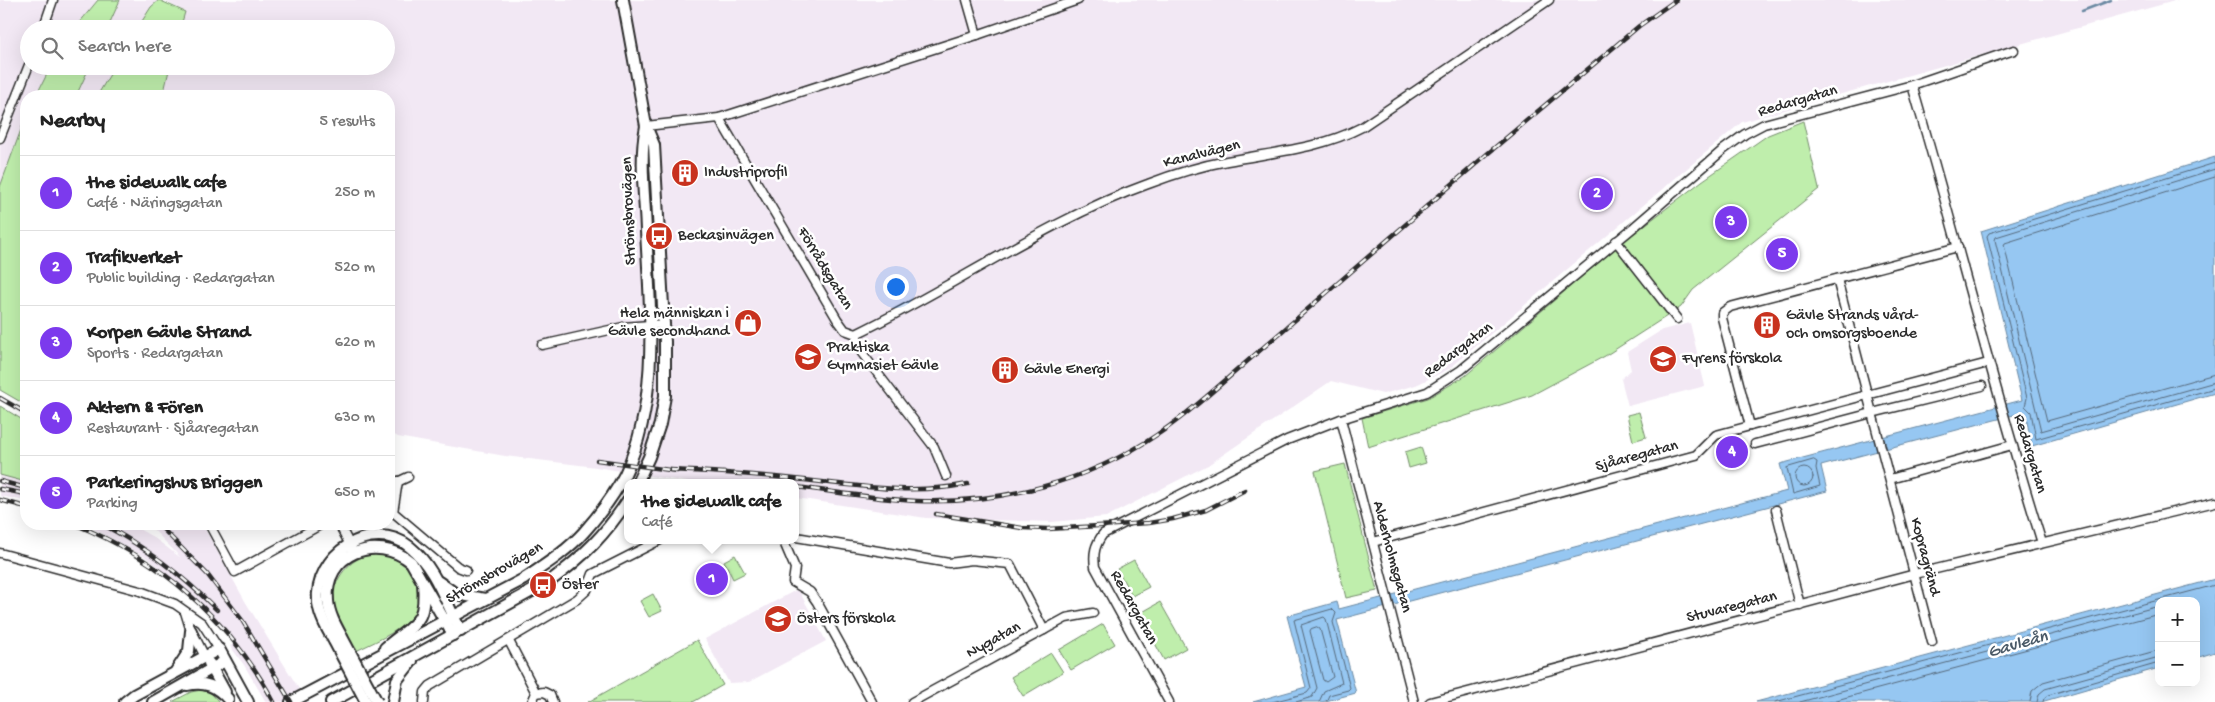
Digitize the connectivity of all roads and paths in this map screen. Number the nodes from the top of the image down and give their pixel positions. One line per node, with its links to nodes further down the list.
1 (53, 0): 6 (street)
2 (623, 0): 12 (main road, Strömsbrovägen)
3 (967, 0): 7 (street)
4 (1078, 0): 7 (street)
5 (1549, 0): 20 (street, Kanalvägen)
6 (46, 20)
7 (977, 35): 11 (street)
8 (2014, 50): 10 (street, Redargatan)
9 (25, 75): 13 (street)
10 (1912, 85): 14 (street, Redargatan); 15 (street, Redargatan)
11 (720, 118): 12 (street); 20 (street, Förrådsgatan)
12 (646, 126): 18 (main road, Strömsbrovägen); 19 (main road, Strömsbrovägen)
13 (0, 138)
14 (1616, 241): 17 (street); 26 (street, Redargatan)
15 (1958, 247): 16 (street); 22 (street, Redargatan)
16 (1838, 279): 24 (street, Kopragränd); 27 (street)
17 (1677, 319)
18 (664, 324): 19 (street); 32 (main road, Strömsbrovägen)
19 (649, 325): 21 (street); 55 (main road, Strömsbrovägen)
20 (856, 334): 31 (street)
21 (542, 345)
22 (1988, 363): 24 (street, Sjåaregatan); 29 (street, Redargatan)
23 (1982, 386): 25 (street)
24 (1867, 393): 25 (street, Kopragränd); 27 (street, Sjåaregatan)
25 (1872, 412): 28 (street); 33 (street, Kopragränd)
26 (1341, 419): 45 (street, Alderholmsgatan); 89 (street, Redargatan)
27 (1750, 426): 45 (street, Sjåaregatan)
28 (1755, 444)
29 (2012, 446): 33 (street); 46 (street, Redargatan)
30 (408, 476): 34 (street)
31 (946, 476)
32 (639, 479)
33 (1890, 479): 52 (street, Kopragränd)
34 (398, 481): 35 (street); 36 (street)
35 (395, 483)
36 (395, 493)
37 (2215, 502): 46 (street)
38 (624, 505): 62 (main road, Strömsbrovägen)
39 (1776, 510): 56 (street)
40 (395, 513): 51 (street)
41 (212, 530): 42 (street)
42 (311, 530)
43 (342, 530): 49 (street)
44 (799, 538): 60 (street)
45 (1373, 542): 90 (street, Alderholmsgatan)
46 (2042, 543): 52 (street, Stuvaregatan)
47 (652, 544): 64 (street)
48 (784, 544): 87 (street)
49 (352, 548): 53 (main road); 54 (main road); 63 (main road)
50 (0, 553): 57 (street)
51 (466, 570)
52 (1914, 574): 56 (street, Stuvaregatan); 65 (street, Kopragränd)
53 (434, 577): 55 (main road); 59 (main road)
54 (423, 579): 59 (main road); 70 (main road)
55 (486, 599): 59 (main road, Strömsbrovägen)
56 (1800, 605): 91 (street, Stuvaregatan)
57 (186, 612): 61 (street); 67 (street)
58 (1093, 613): 60 (street, Nygatan)
59 (449, 618): 62 (main road); 70 (main road, Strömsbrovägen)
60 (1044, 630): 88 (street, Nygatan)
61 (191, 631): 68 (street); 72 (main road)
62 (457, 633): 66 (main road, Strömsbrovägen)
63 (338, 639): 81 (main road, bridge); 82 (main road, bridge)
64 (509, 641): 74 (street); 84 (street)
65 (1932, 642)
66 (428, 648): 80 (main road, Strömsbrovägen); 83 (main road)
67 (219, 649): 68 (main road); 69 (main road)
68 (205, 656): 71 (main road); 72 (main road)
69 (225, 661): 71 (main road); 79 (main road)
70 (370, 661): 76 (main road, Strömsbrovägen)
71 (212, 668): 73 (main road); 75 (main road)
72 (175, 673): 77 (main road)
73 (181, 686): 75 (main road); 78 (main road)
74 (536, 693): 85 (street); 86 (street)
75 (229, 700)
76 (294, 700)
77 (126, 702)
78 (153, 702)
79 (248, 702)
80 (331, 702)
81 (366, 702)
82 (377, 702)
83 (393, 702)
84 (424, 702)
85 (532, 702)
86 (553, 702)
87 (872, 702)
88 (912, 702)
89 (1168, 702)
90 (1414, 702)
91 (1430, 702)

